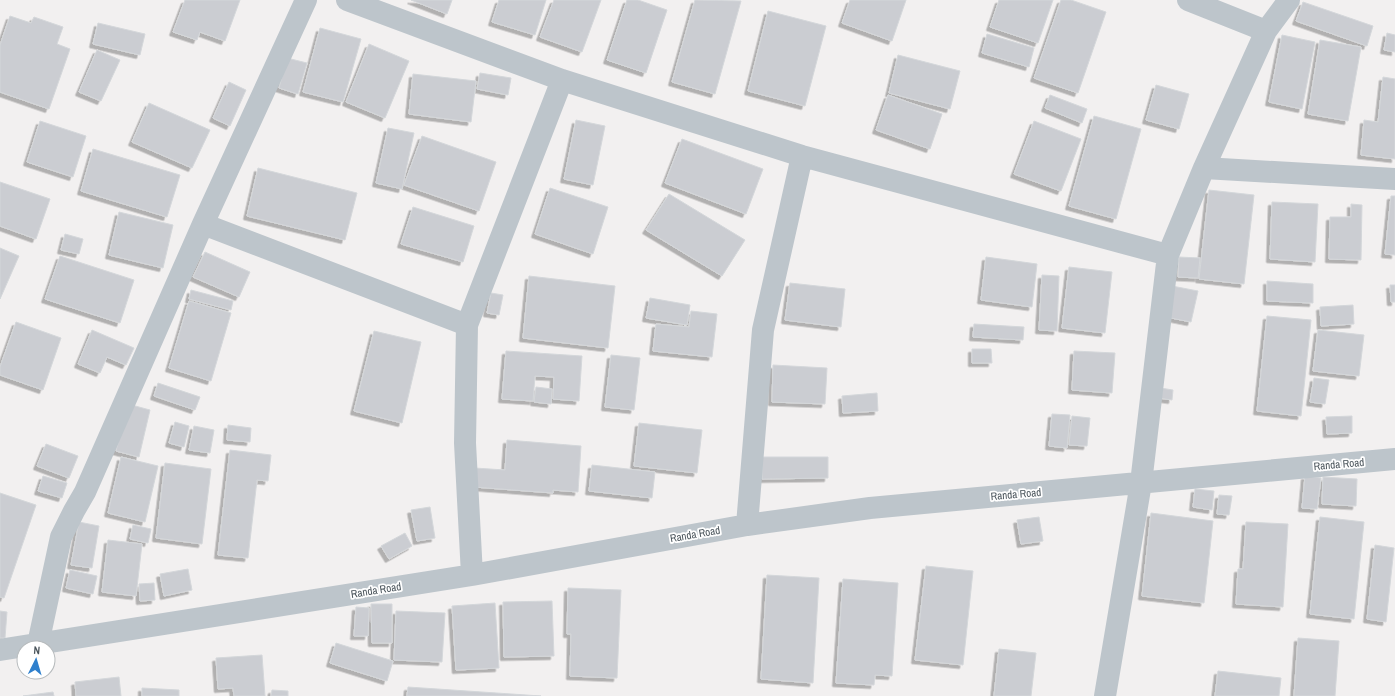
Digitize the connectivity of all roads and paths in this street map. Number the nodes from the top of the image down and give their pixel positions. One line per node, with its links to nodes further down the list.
1 (306, 0): 10 (street)
2 (347, 0): 6 (street)
3 (1188, 0): 5 (street)
4 (1289, 0): 5 (street)
5 (1266, 31): 8 (street)
6 (562, 80): 7 (street); 12 (street)
7 (802, 156): 11 (street); 15 (street)
8 (1204, 168): 9 (street); 11 (street)
9 (1395, 179)
10 (203, 224): 12 (street); 17 (street)
11 (1168, 255): 14 (street)
12 (467, 325): 16 (street)
13 (1395, 459): 14 (street, Randa Road)
14 (1141, 483): 15 (street, Randa Road); 21 (street)
15 (747, 524): 16 (street, Randa Road)
16 (472, 575): 18 (street, Randa Road)
17 (39, 640)
18 (56, 641)
19 (16, 647): 20 (street, Randa Road)
20 (0, 650)
21 (1105, 696)

